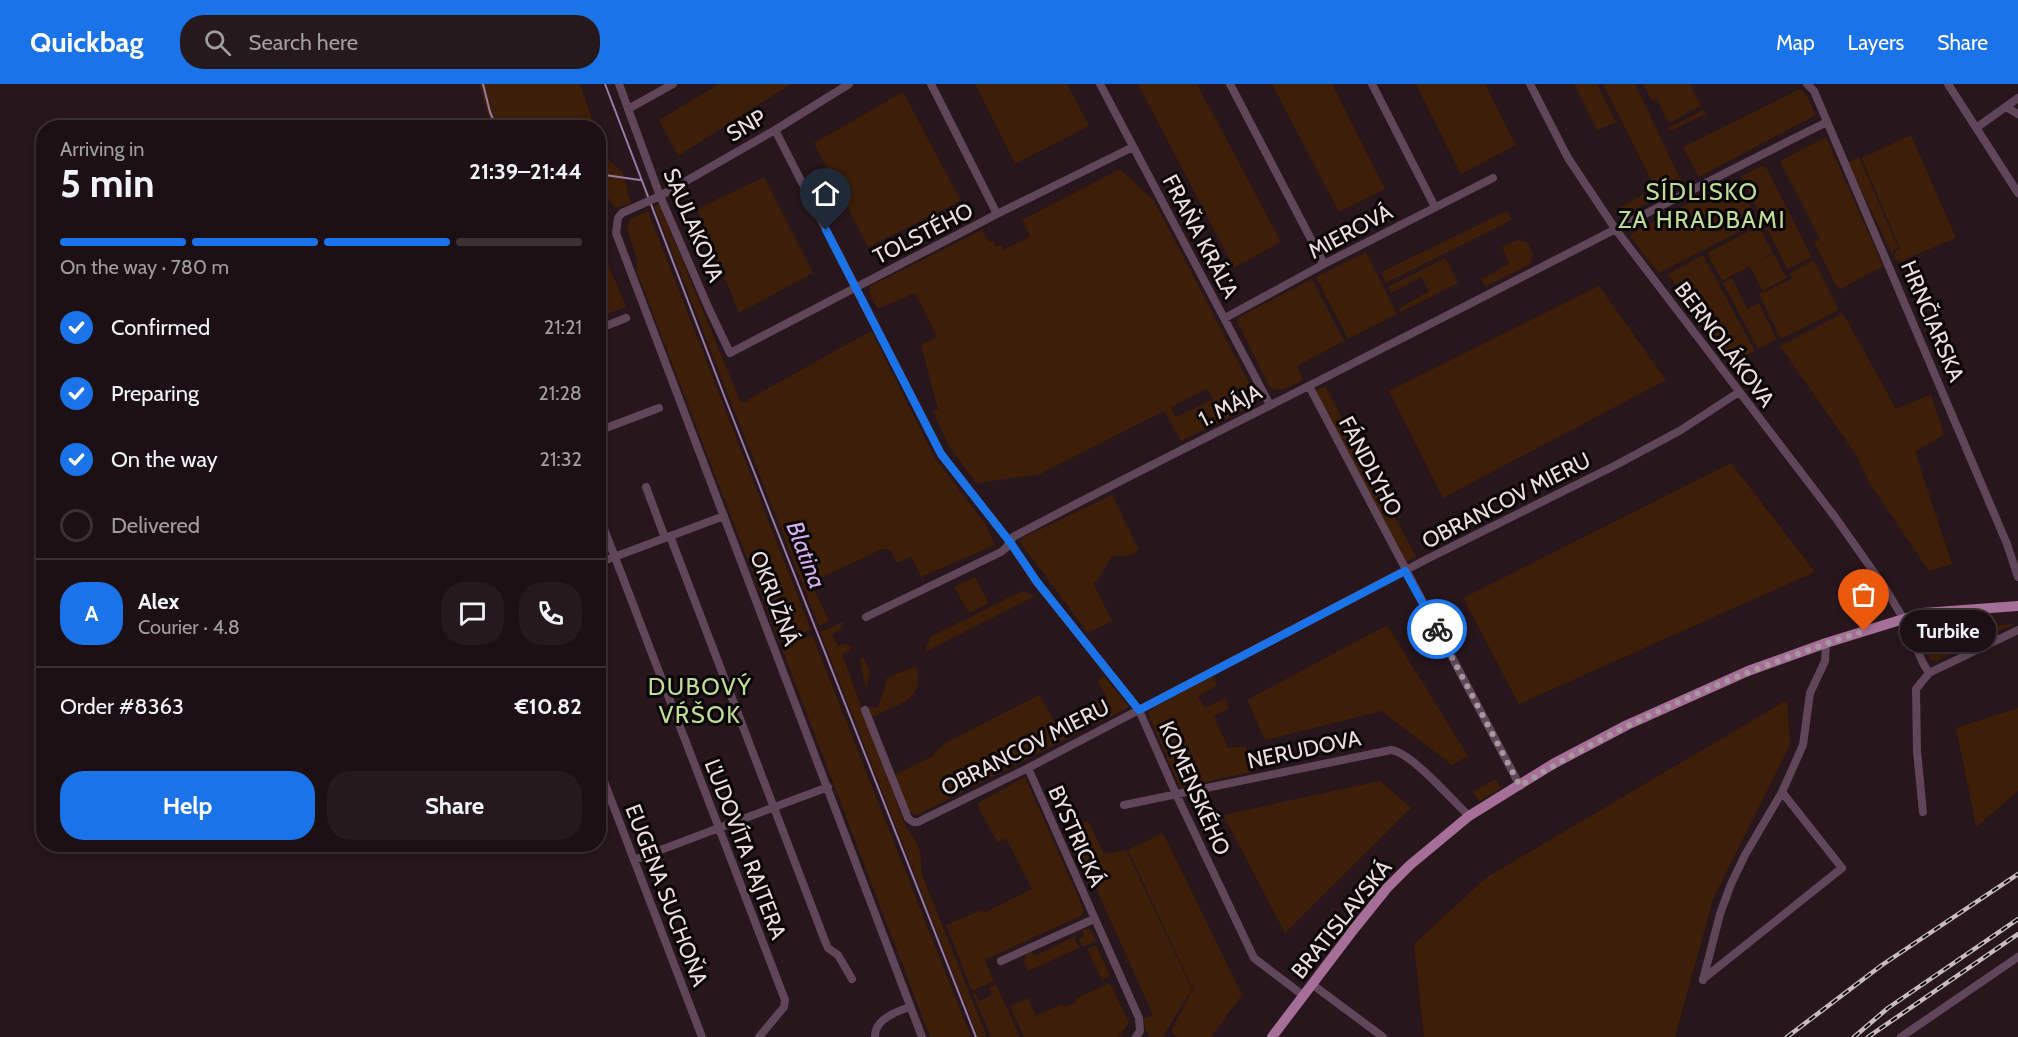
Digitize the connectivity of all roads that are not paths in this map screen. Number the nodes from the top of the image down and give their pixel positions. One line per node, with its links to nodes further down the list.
1 (619, 84): 13 (street, SAULAKOVA)
2 (673, 84): 13 (street)
3 (849, 84): 17 (street, SNP)
4 (931, 84): 23 (street)
5 (1100, 84): 18 (street, FRAŇA KRÁĽA)
6 (1230, 84): 25 (street)
7 (1372, 84): 22 (street)
8 (1530, 84): 24 (street, BERNOLÁKOVA)
9 (1807, 84): 15 (street, HRNČIARSKA)
10 (1948, 84): 16 (street)
11 (2018, 98): 12 (street)
12 (2006, 107): 14 (street); 16 (street)
13 (628, 109): 21 (street, SAULAKOVA)
14 (2018, 114)
15 (1827, 122): 24 (street, 1. MÁJA); 44 (street, HRNČIARSKA)
16 (1976, 128): 20 (street)
17 (775, 130): 21 (street, SNP); 26 (street, KOMENSKÉHO)
18 (1133, 147): 23 (street, TOLSTÉHO); 28 (street, FRAŇA KRÁĽA)
19 (1493, 178): 22 (street, MIEROVÁ)
20 (2018, 194)
21 (658, 197): 30 (street, SAULAKOVA); 37 (street, OKRUŽNÁ)
22 (1435, 207): 25 (street, MIEROVÁ)
23 (997, 214): 26 (street, TOLSTÉHO)
24 (1616, 230): 31 (street, 1. MÁJA); 32 (street, BERNOLÁKOVA)
25 (1324, 264): 28 (street, MIEROVÁ)
26 (855, 287): 30 (street, TOLSTÉHO); 40 (street, KOMENSKÉHO)
27 (626, 318): 29 (street)
28 (1225, 318): 33 (street, FRAŇA KRÁĽA)
29 (606, 326)
30 (730, 353)
31 (1309, 386): 33 (street, 1. MÁJA); 43 (street, FÁNDLYHO)
32 (1739, 392): 43 (street, OBRANCOV MIERU); 47 (street, BERNOLÁKOVA)
33 (1270, 405): 40 (street, 1. MÁJA)
34 (659, 408): 35 (street)
35 (606, 428)
36 (646, 487): 39 (street)
37 (724, 516): 39 (street); 56 (street, OKRUŽNÁ)
38 (606, 534): 41 (street, ĽUDOVÍTA RAJTERA)
39 (667, 537): 41 (street); 60 (street)
40 (1010, 542): 46 (street, 1. MÁJA); 52 (street, KOMENSKÉHO)
41 (615, 557): 42 (street); 63 (street, ĽUDOVÍTA RAJTERA)
42 (606, 560)
43 (1405, 571): 52 (street, OBRANCOV MIERU); 54 (street, FÁNDLYHO)
44 (2018, 577)
45 (2018, 606): 47 (main road, BRATISLAVSKÁ)
46 (866, 617)
47 (1903, 618): 49 (main road, BRATISLAVSKÁ); 50 (street, BERNOLÁKOVA)
48 (2018, 630): 50 (street)
49 (1826, 643): 54 (main road, BRATISLAVSKÁ); 57 (street)
50 (1929, 673): 61 (street)
51 (865, 710): 53 (street, OBRANCOV MIERU)
52 (1139, 710): 53 (street, OBRANCOV MIERU); 58 (street, KOMENSKÉHO)
53 (1028, 768): 65 (street, BYSTRICKÁ)
54 (1520, 786): 62 (main road, BRATISLAVSKÁ)
55 (606, 787): 64 (street, EUGENA SUCHOŇA)
56 (828, 787): 60 (street); 71 (street, OKRUŽNÁ)
57 (1782, 792): 57 (street)
58 (1176, 794): 59 (street, NERUDOVA); 62 (street, NERUDOVA); 70 (street, KOMENSKÉHO)
59 (1124, 806)
60 (774, 807): 63 (street); 68 (street)
61 (1923, 812)
62 (1468, 816): 69 (main road, BRATISLAVSKÁ)
63 (719, 828): 64 (street); 73 (street, ĽUDOVÍTA RAJTERA)
64 (634, 860): 72 (street, EUGENA SUCHOŇA)
65 (1094, 919): 67 (street, BYSTRICKÁ); 76 (street, BYSTRICKÁ)
66 (2018, 957): 79 (street)
67 (1001, 961)
68 (852, 979)
69 (1313, 985): 70 (main road, BRATISLAVSKÁ); 78 (street)
70 (1304, 996): 77 (main road, BRATISLAVSKÁ)
71 (910, 1007): 74 (street); 75 (street, OKRUŽNÁ)
72 (702, 1037)
73 (759, 1037)
74 (875, 1037)
75 (922, 1037)
76 (1136, 1037)
77 (1272, 1037)
78 (1383, 1037)
79 (1901, 1037)

